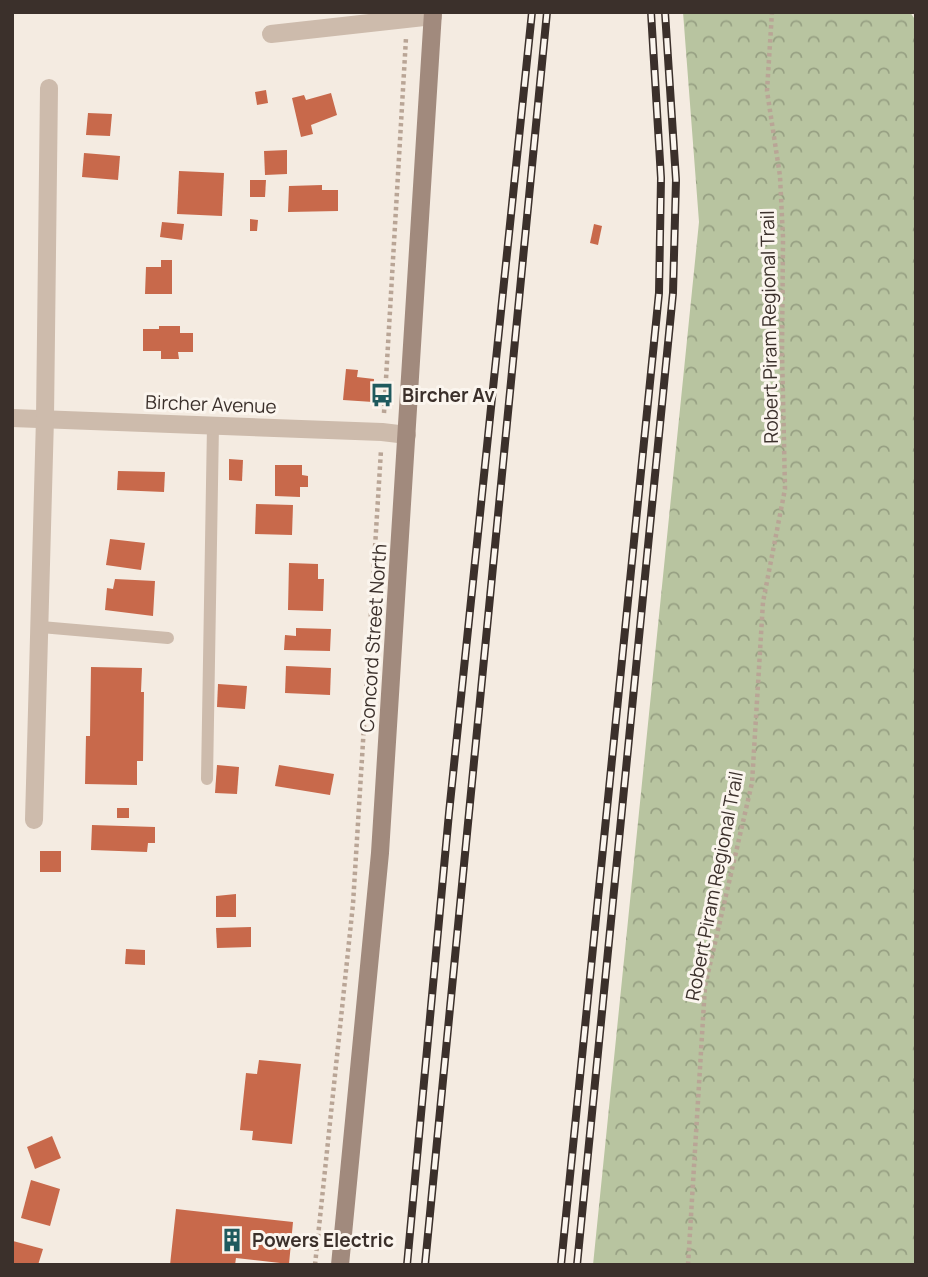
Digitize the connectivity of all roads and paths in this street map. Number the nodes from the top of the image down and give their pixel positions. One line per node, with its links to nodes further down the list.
1 (772, 12): 17 (path, Robert Piram Regional Trail)
2 (433, 14): 3 (street); 10 (main road, Concord Street North)
3 (406, 19): 4 (street); 9 (path)
4 (271, 34)
5 (49, 88): 7 (street)
6 (12, 418): 7 (street, Bircher Avenue)
7 (45, 418): 8 (street, Bircher Avenue); 11 (street)
8 (213, 425): 9 (street, Bircher Avenue); 13 (lane)
9 (382, 432): 10 (street, Bircher Avenue); 15 (path)
10 (407, 435): 16 (main road, Concord Street North)
11 (41, 627): 12 (lane); 14 (street)
12 (168, 638)
13 (207, 779)
14 (34, 820)
15 (315, 1265)
16 (340, 1265)
17 (688, 1265)

